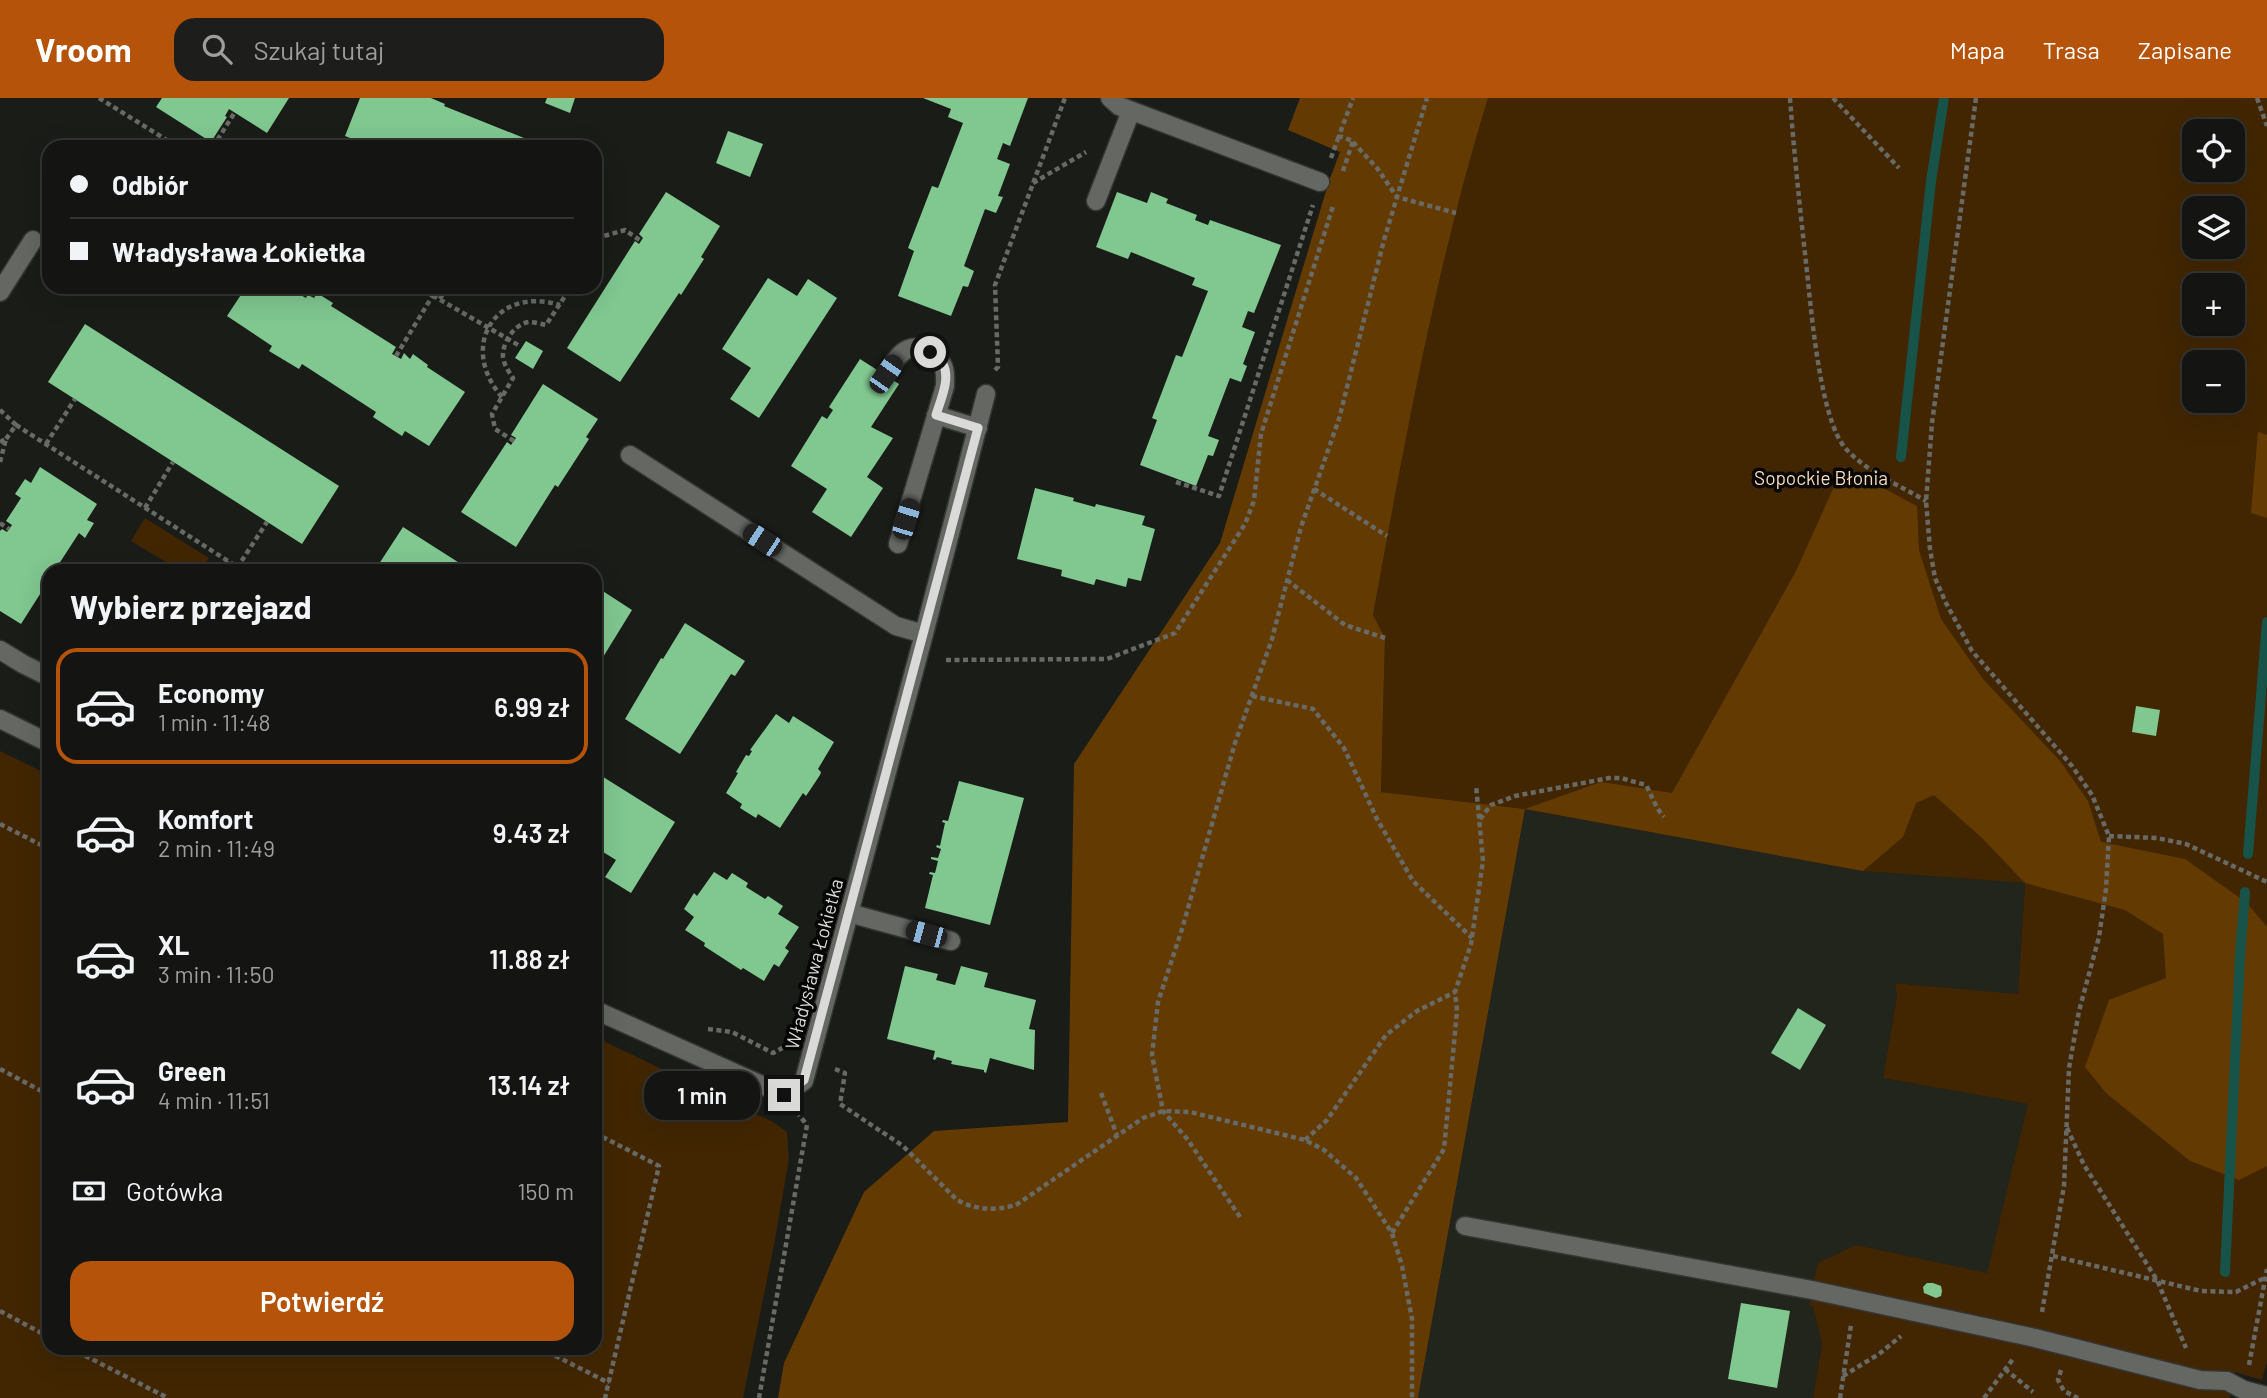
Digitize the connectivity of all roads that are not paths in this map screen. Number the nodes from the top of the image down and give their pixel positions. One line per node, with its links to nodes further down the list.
1 (1110, 98): 2 (street)
2 (1131, 111): 3 (street); 4 (street)
3 (1320, 182)
4 (1096, 201)
5 (33, 240): 6 (street)
6 (0, 292)
7 (886, 374): 9 (street)
8 (986, 394): 10 (street, Władysława Łokietka)
9 (936, 415): 10 (street); 12 (street)
10 (978, 428): 13 (street, Władysława Łokietka)
11 (630, 455): 13 (street)
12 (898, 544)
13 (924, 634): 18 (street, Władysława Łokietka)
14 (0, 650): 15 (street)
15 (42, 673)
16 (0, 719): 17 (street)
17 (42, 740)
18 (849, 913): 19 (street); 20 (street, Władysława Łokietka)
19 (951, 941)
20 (602, 1013)
21 (1465, 1226): 22 (street)
22 (2267, 1396)

